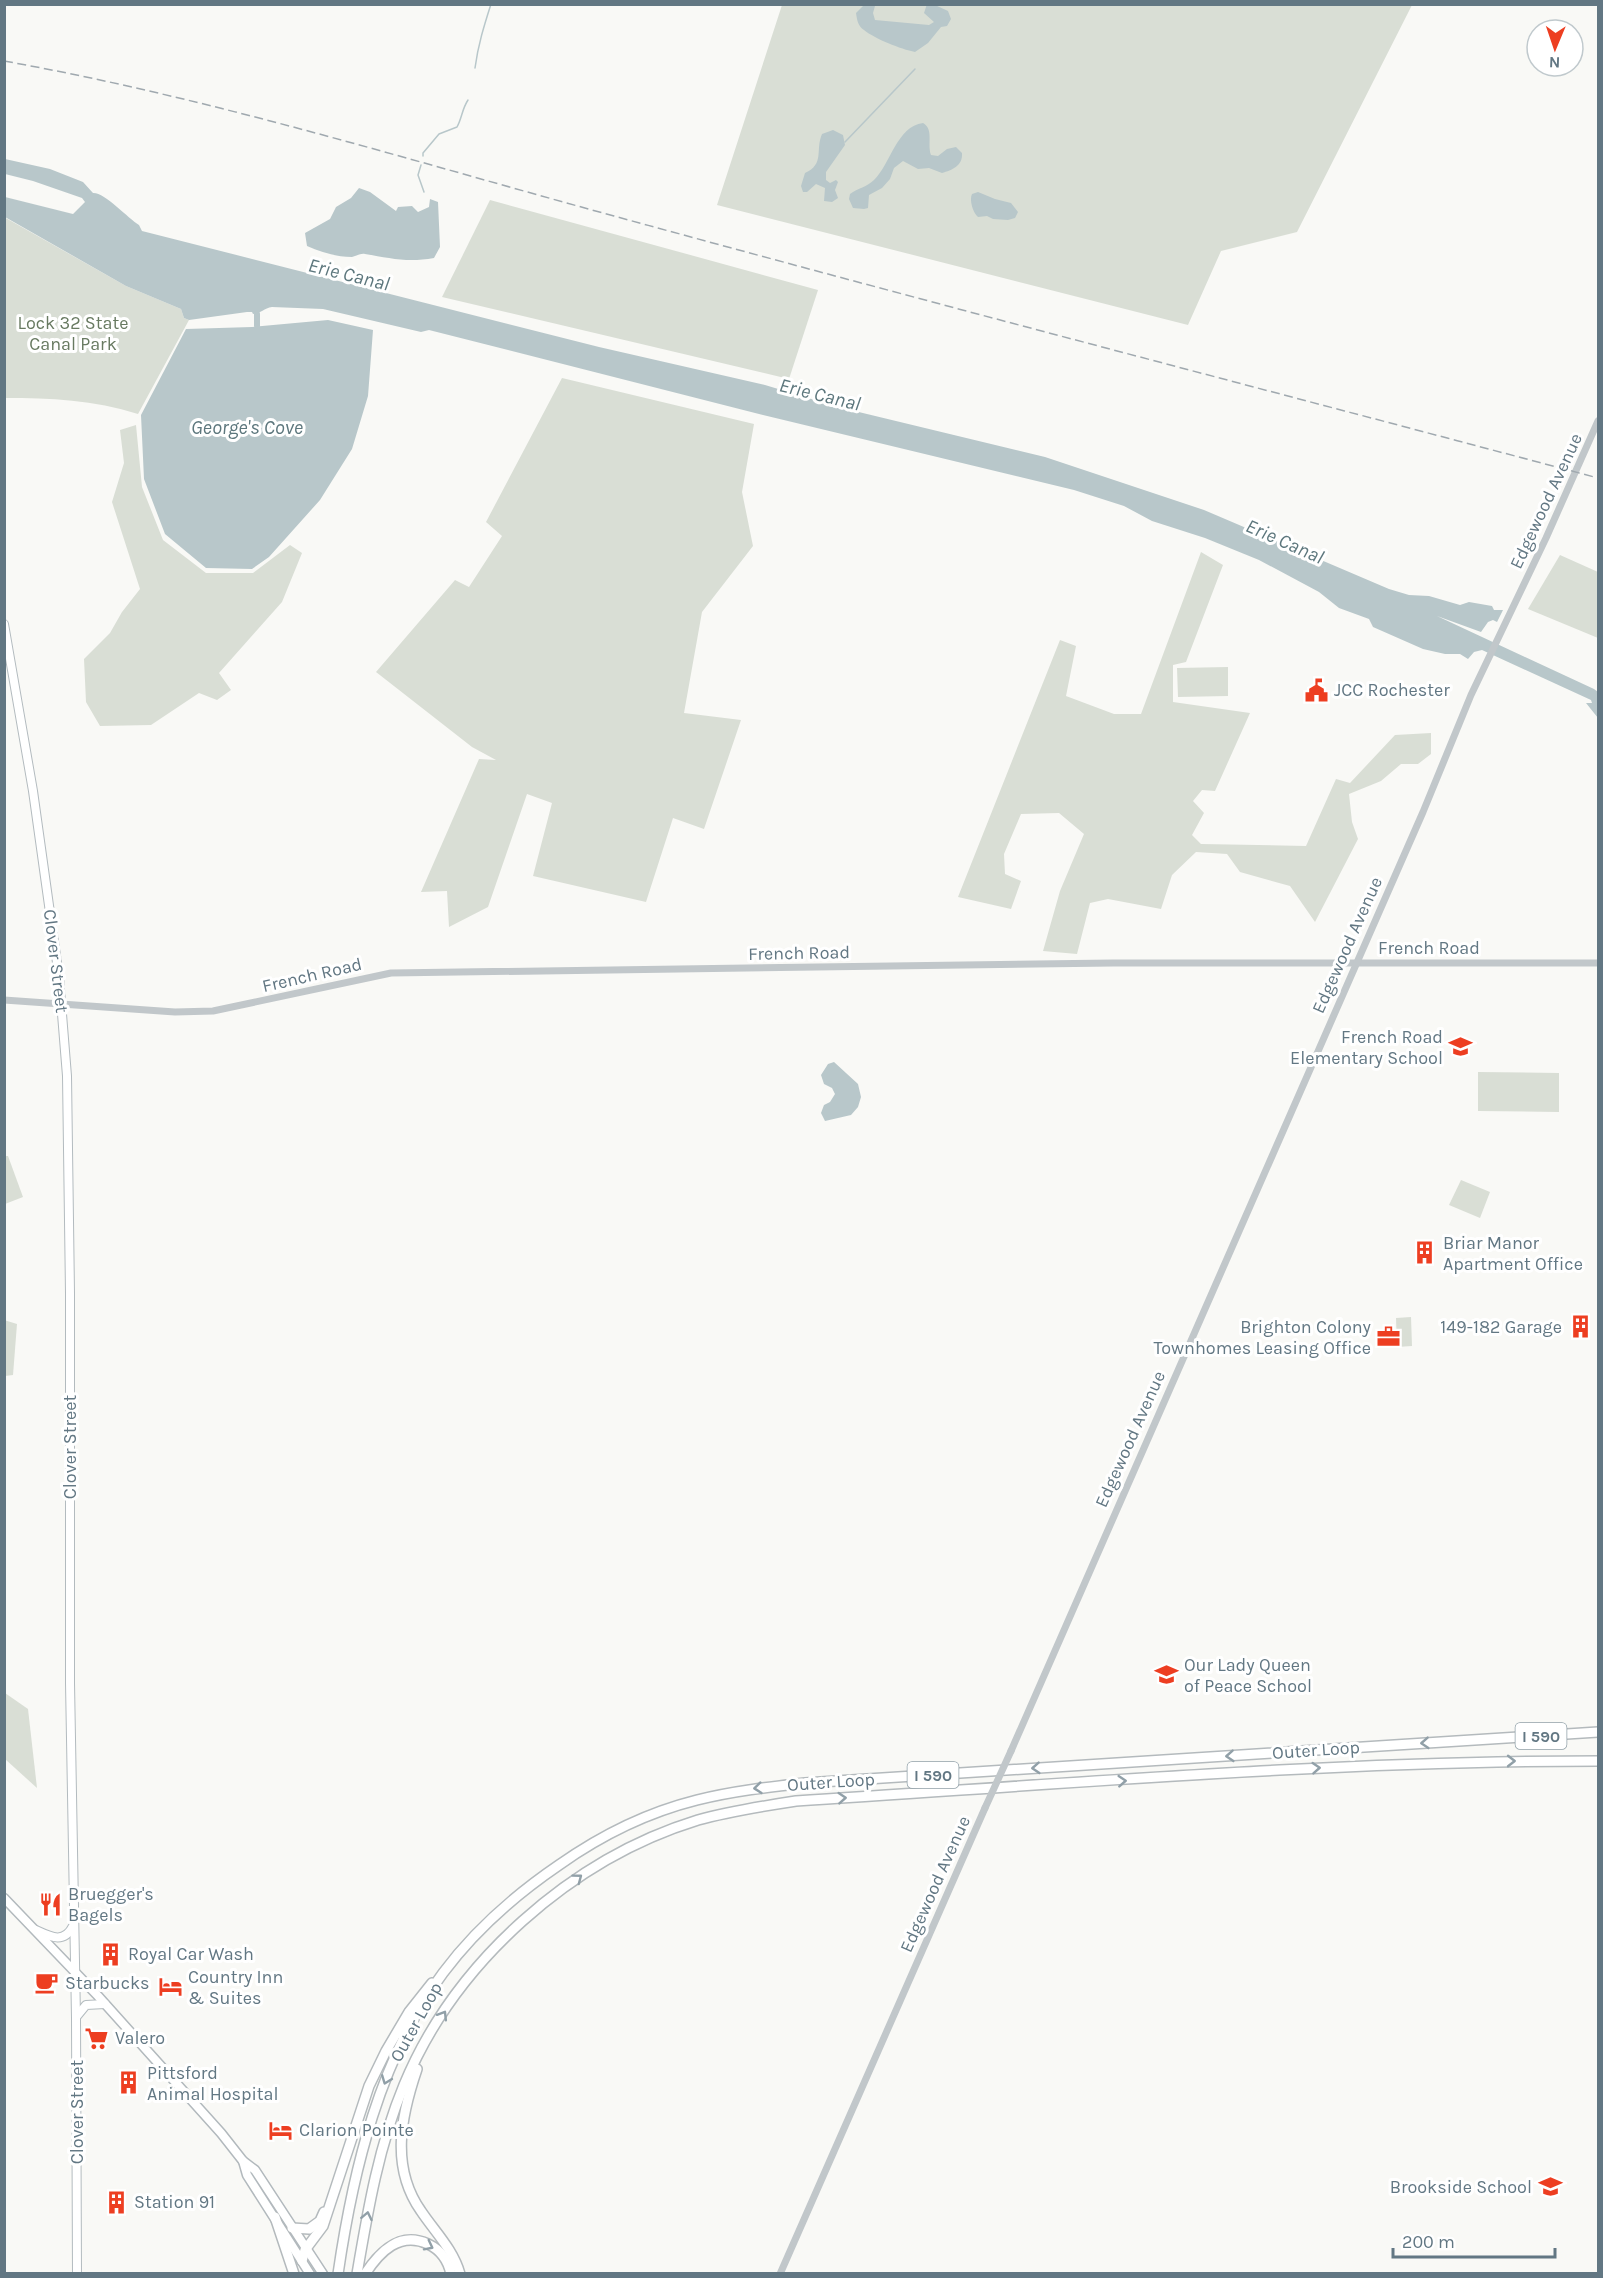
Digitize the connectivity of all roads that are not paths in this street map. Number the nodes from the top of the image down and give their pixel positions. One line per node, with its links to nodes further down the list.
1 (1599, 421): 3 (street, Edgewood Avenue)
2 (4, 624): 6 (main road, Clover Street)
3 (1356, 963): 4 (street, French Road); 6 (street, French Road); 32 (street, Edgewood Avenue, bridge)
4 (1599, 963)
5 (4, 1000): 6 (street, French Road)
6 (62, 1003): 10 (main road, Clover Street)
7 (1599, 1732): 13 (highway, Outer Loop / I 590, one-way to 13)
8 (1599, 1761): 16 (highway, Outer Loop / I 590, one-way to 8)
9 (4, 1898): 11 (main road)
10 (75, 1921): 11 (main road); 12 (main road, Clover Street)
11 (34, 1929): 12 (main road)
12 (75, 1973): 14 (main road); 15 (main road, Clover Street)
13 (443, 1973): 18 (highway); 23 (highway, Outer Loop / I 590, one-way to 23)
14 (105, 2004): 15 (main road); 17 (main road)
15 (76, 2018): 24 (main road, Clover Street)
16 (428, 2040): 28 (highway, Outer Loop / I 590, one-way to 16); 31 (highway)
17 (243, 2161): 19 (main road); 20 (main road)
18 (332, 2197): 20 (highway); 21 (highway)
19 (274, 2217): 22 (main road); 25 (highway)
20 (292, 2228): 21 (main road)
21 (305, 2250): 22 (highway); 27 (main road)
22 (302, 2261): 26 (main road)
23 (339, 2271)
24 (77, 2274)
25 (294, 2274)
26 (310, 2274)
27 (323, 2274)
28 (357, 2274)
29 (365, 2274): 30 (highway, one-way to 30)
30 (451, 2274)
31 (460, 2274)
32 (780, 2274)

